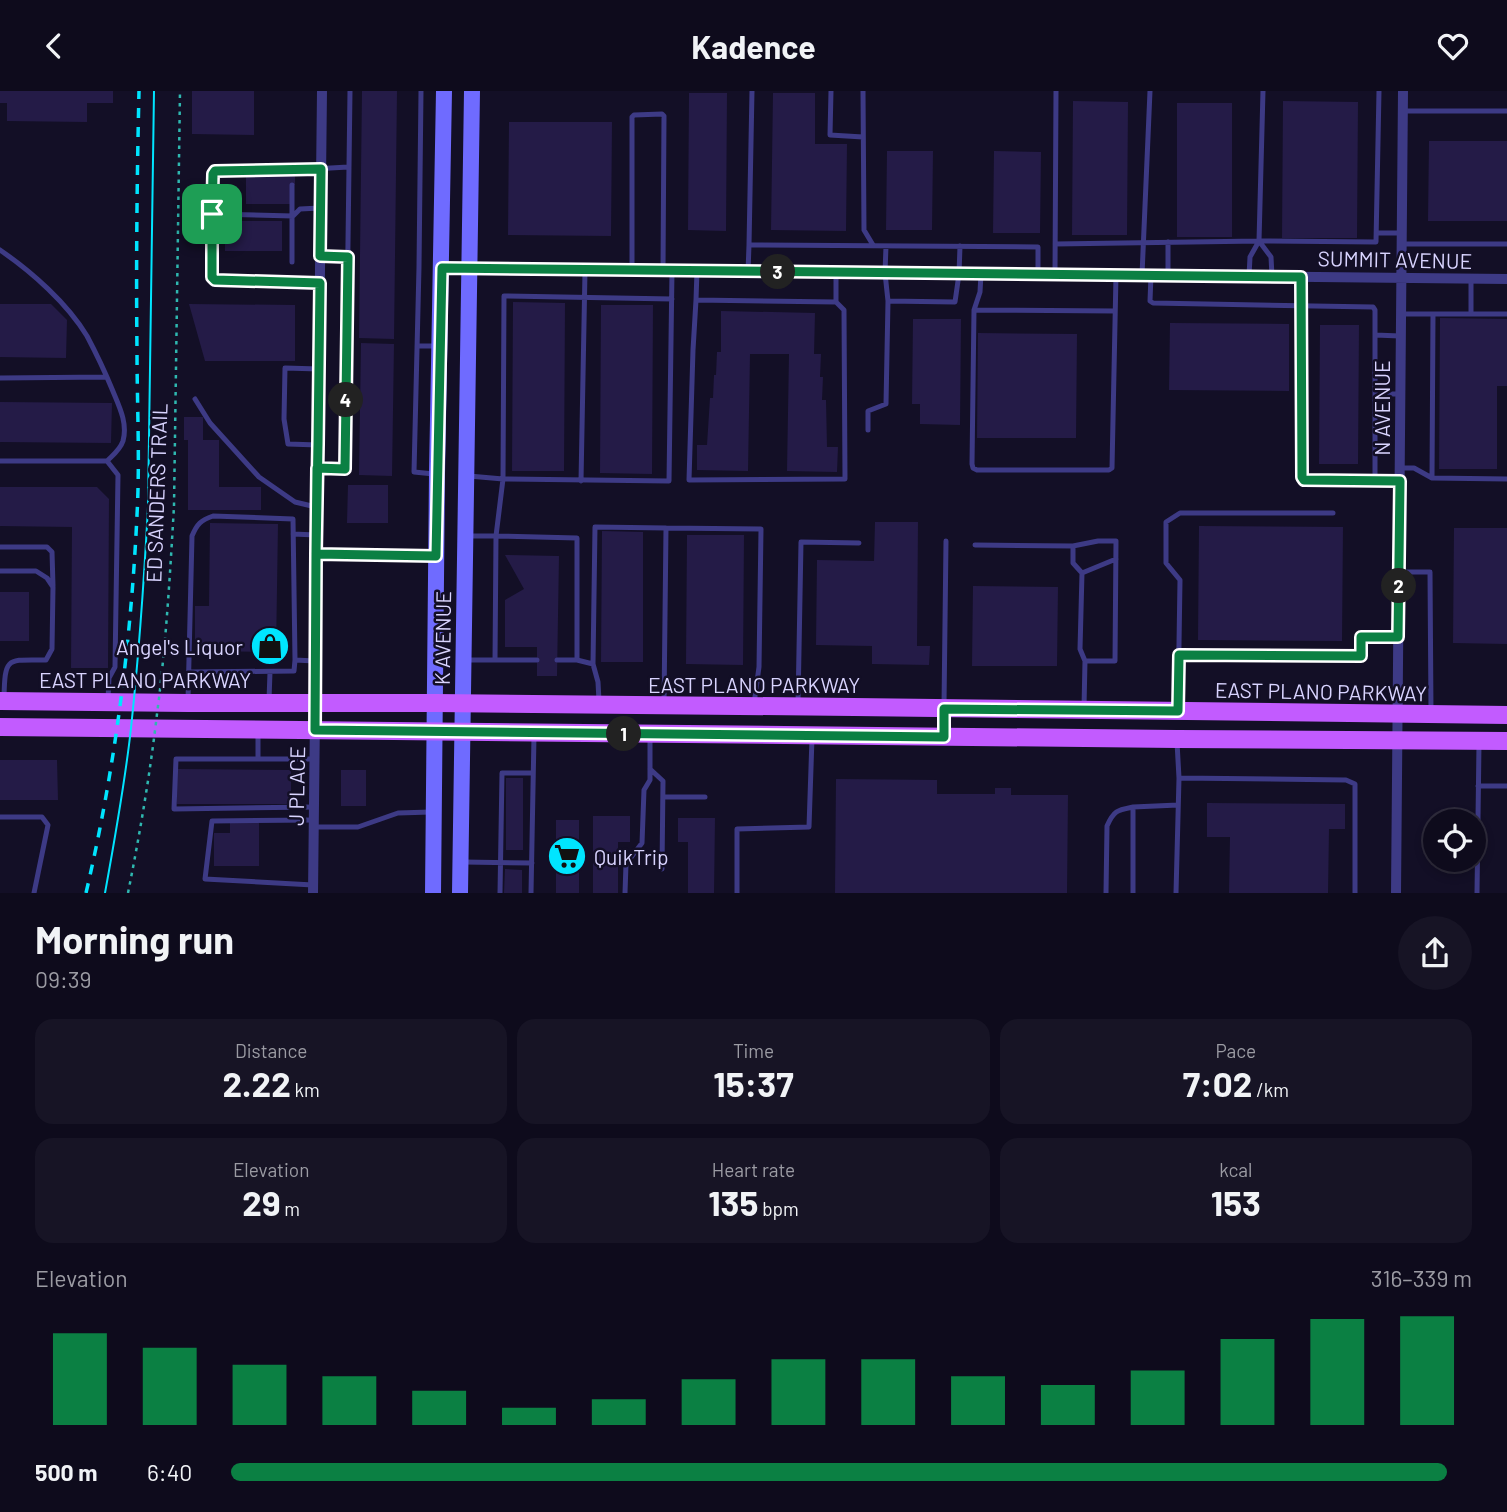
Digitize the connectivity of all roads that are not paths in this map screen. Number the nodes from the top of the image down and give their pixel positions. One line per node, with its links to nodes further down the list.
1 (322, 91): 18 (street, J PLACE)
2 (350, 91): 17 (lane)
3 (421, 91): 38 (lane)
4 (444, 91): 39 (main road, K AVENUE)
5 (472, 91): 40 (main road, K AVENUE)
6 (752, 91): 30 (lane)
7 (831, 91): 16 (lane)
8 (863, 91): 16 (lane)
9 (1056, 91): 28 (lane)
10 (1150, 91): 26 (lane)
11 (1263, 91): 25 (lane)
12 (1379, 91): 23 (lane)
13 (1403, 91): 14 (street, N AVENUE)
14 (1403, 111): 15 (lane); 24 (street, N AVENUE)
15 (1507, 111)
16 (863, 137): 31 (lane)
17 (348, 167): 18 (lane); 36 (lane)
18 (321, 169): 20 (street, J PLACE); 21 (lane)
19 (292, 185): 22 (lane)
20 (320, 208): 22 (lane); 35 (street, J PLACE)
21 (212, 214): 22 (lane); 61 (lane)
22 (293, 216): 37 (lane)
23 (1377, 233): 24 (lane); 25 (lane)
24 (1401, 239): 29 (lane); 58 (street, N AVENUE)
25 (1259, 241): 27 (lane); 55 (lane); 56 (lane)
26 (1144, 242): 27 (lane); 28 (lane); 53 (lane)
27 (1168, 242): 54 (lane)
28 (1055, 244): 51 (lane)
29 (1507, 244)
30 (749, 245): 31 (lane); 45 (lane)
31 (873, 245): 32 (lane)
32 (886, 246): 33 (lane); 47 (lane)
33 (960, 246): 48 (lane); 50 (lane)
34 (0, 250): 79 (lane)
35 (320, 256): 36 (lane); 61 (street, J PLACE)
36 (348, 257): 88 (lane)
37 (292, 262)
38 (419, 267): 39 (lane); 76 (lane)
39 (442, 268): 40 (street, SUMMIT AVENUE); 77 (main road, K AVENUE)
40 (468, 269): 41 (street, SUMMIT AVENUE); 91 (main road, K AVENUE)
41 (584, 270): 42 (street, SUMMIT AVENUE); 62 (lane)
42 (632, 271): 43 (street, SUMMIT AVENUE); 43 (lane)
43 (668, 271): 44 (street, SUMMIT AVENUE); 63 (lane)
44 (697, 271): 45 (street, SUMMIT AVENUE); 64 (lane)
45 (748, 272): 46 (street, SUMMIT AVENUE)
46 (836, 273): 47 (street, SUMMIT AVENUE); 66 (lane)
47 (885, 273): 48 (street, SUMMIT AVENUE); 65 (lane)
48 (959, 274): 49 (street, SUMMIT AVENUE); 65 (lane)
49 (981, 274): 50 (street, SUMMIT AVENUE); 68 (lane)
50 (1038, 275): 51 (street, SUMMIT AVENUE)
51 (1056, 275): 52 (street, SUMMIT AVENUE)
52 (1116, 275): 53 (street, SUMMIT AVENUE); 69 (lane)
53 (1146, 275): 54 (street, SUMMIT AVENUE); 67 (lane)
54 (1168, 276): 55 (street, SUMMIT AVENUE)
55 (1250, 276): 56 (street, SUMMIT AVENUE)
56 (1272, 277): 57 (street, SUMMIT AVENUE)
57 (1301, 277): 58 (street, SUMMIT AVENUE); 67 (lane)
58 (1401, 278): 59 (street, SUMMIT AVENUE); 70 (street, N AVENUE)
59 (1471, 279): 60 (street, SUMMIT AVENUE); 72 (lane)
60 (1507, 279)
61 (320, 283): 78 (street, J PLACE)
62 (584, 298): 63 (lane); 93 (lane); 95 (lane)
63 (672, 299): 95 (lane)
64 (696, 300): 66 (lane); 66 (lane)
65 (888, 301): 84 (lane)
66 (836, 302)
67 (1302, 306): 74 (lane); 96 (lane)
68 (974, 310): 69 (lane); 69 (lane)
69 (1115, 311)
70 (1401, 314): 71 (lane); 75 (street, N AVENUE)
71 (1433, 314): 72 (lane); 92 (lane)
72 (1471, 314): 73 (lane)
73 (1507, 314)
74 (1375, 335): 75 (lane); 81 (lane)
75 (1401, 336): 82 (street, N AVENUE)
76 (417, 346): 77 (lane); 90 (lane)
77 (440, 346): 90 (main road, K AVENUE)
78 (319, 369): 85 (street, J PLACE); 85 (lane)
79 (107, 377): 80 (lane); 87 (lane)
80 (0, 378)
81 (1375, 394): 82 (lane); 96 (lane)
82 (1400, 394): 89 (street, N AVENUE)
83 (195, 399): 98 (lane)
84 (868, 430)
85 (318, 445): 88 (street, J PLACE)
86 (0, 461): 87 (lane)
87 (107, 461): 133 (lane)
88 (317, 468): 98 (street, J PLACE)
89 (1400, 468): 92 (lane); 97 (street, N AVENUE)
90 (437, 474): 91 (main road); 111 (main road, K AVENUE)
91 (466, 475): 93 (lane); 103 (main road, K AVENUE)
92 (1432, 478): 94 (lane)
93 (503, 479): 95 (lane); 104 (lane)
94 (1507, 479)
95 (581, 481)
96 (1375, 481): 97 (lane)
97 (1400, 481): 114 (street, N AVENUE)
98 (316, 507): 102 (street, J PLACE)
99 (1333, 513): 118 (lane)
100 (666, 528): 127 (lane); 140 (lane); 141 (lane)
101 (293, 534): 102 (lane); 119 (lane); 130 (lane)
102 (316, 535): 110 (street, J PLACE)
103 (464, 536): 104 (lane); 120 (main road, K AVENUE)
104 (496, 536): 121 (lane); 124 (lane)
105 (946, 541): 143 (lane)
106 (859, 543): 142 (lane)
107 (975, 545): 108 (lane)
108 (1073, 546): 112 (lane); 115 (lane)
109 (0, 547): 116 (lane)
110 (316, 554): 111 (lane); 125 (street, J PLACE)
111 (436, 556): 137 (main road, K AVENUE)
112 (1116, 559): 115 (lane); 126 (lane)
113 (0, 571): 116 (lane)
114 (1399, 572): 117 (street, N AVENUE); 148 (lane)
115 (1082, 573): 126 (lane)
116 (53, 587): 129 (lane)
117 (1398, 637): 118 (lane); 146 (street, N AVENUE)
118 (1179, 655): 145 (lane)
119 (295, 660): 125 (lane); 131 (lane)
120 (463, 660): 121 (lane); 138 (main road, K AVENUE)
121 (495, 660): 122 (lane)
122 (537, 660)
123 (557, 660): 124 (lane)
124 (577, 660): 127 (lane)
125 (315, 661): 136 (street, J PLACE)
126 (1085, 661): 144 (lane)
127 (593, 664): 139 (lane)
128 (0, 665): 129 (lane)
129 (8, 665): 132 (lane)
130 (189, 672): 131 (lane); 134 (lane)
131 (270, 672): 135 (lane)
132 (2, 701): 133 (main road, EAST PLANO PARKWAY); 149 (main road)
133 (108, 702): 134 (main road, EAST PLANO PARKWAY)
134 (188, 703): 135 (main road, EAST PLANO PARKWAY)
135 (269, 703): 136 (main road, EAST PLANO PARKWAY)
136 (315, 703): 137 (main road, EAST PLANO PARKWAY); 151 (street, J PLACE)
137 (435, 703): 138 (main road, EAST PLANO PARKWAY); 152 (main road, K AVENUE)
138 (463, 704): 139 (main road, EAST PLANO PARKWAY); 153 (main road, K AVENUE)
139 (599, 705): 140 (main road, EAST PLANO PARKWAY)
140 (664, 706): 141 (main road, EAST PLANO PARKWAY); 155 (main road)
141 (754, 707): 142 (main road, EAST PLANO PARKWAY)
142 (798, 707): 143 (main road, EAST PLANO PARKWAY); 156 (main road)
143 (944, 709): 144 (main road, EAST PLANO PARKWAY); 157 (main road)
144 (1084, 710): 145 (main road, EAST PLANO PARKWAY)
145 (1178, 711): 146 (main road, EAST PLANO PARKWAY); 158 (main road)
146 (1396, 714): 148 (main road, EAST PLANO PARKWAY); 159 (street, N AVENUE)
147 (1507, 715): 148 (main road, EAST PLANO PARKWAY)
148 (1431, 716)
149 (2, 727): 150 (main road)
150 (258, 730): 151 (main road); 162 (lane)
151 (315, 730): 152 (main road); 163 (street, J PLACE)
152 (435, 731): 153 (main road); 174 (main road, K AVENUE)
153 (462, 732): 154 (main road); 177 (main road, K AVENUE)
154 (534, 733): 155 (main road); 165 (lane)
155 (650, 734): 156 (main road); 164 (lane)
156 (813, 734): 157 (main road); 188 (lane)
157 (944, 737): 158 (main road)
158 (1177, 739): 159 (main road); 166 (lane)
159 (1397, 740): 160 (main road); 193 (street, N AVENUE)
160 (1479, 740): 161 (main road); 167 (lane)
161 (1507, 741)
162 (258, 758): 163 (lane); 172 (lane)
163 (315, 759): 172 (street, J PLACE)
164 (650, 769): 169 (lane); 187 (lane)
165 (533, 773): 178 (lane); 179 (lane)
166 (1179, 778): 171 (lane); 192 (lane)
167 (1478, 786): 168 (lane); 194 (lane)
168 (1507, 786)
169 (663, 797): 170 (lane); 180 (lane)
170 (705, 797)
171 (1178, 805): 173 (lane); 191 (lane)
172 (315, 807): 176 (street, J PLACE)
173 (1133, 807): 189 (lane); 190 (lane)
174 (434, 812): 176 (lane); 183 (main road, K AVENUE)
175 (0, 817): 182 (lane)
176 (314, 824): 181 (street, J PLACE); 181 (lane)
177 (461, 862): 178 (lane); 184 (main road, K AVENUE)
178 (501, 862): 179 (lane); 185 (lane)
179 (532, 863): 186 (lane)
180 (662, 869)
181 (313, 889)
182 (34, 893)
183 (433, 893)
184 (460, 893)
185 (500, 893)
186 (531, 893)
187 (625, 893)
188 (737, 893)
189 (1106, 893)
190 (1133, 893)
191 (1176, 893)
192 (1355, 893)
193 (1396, 893)
194 (1477, 893)

